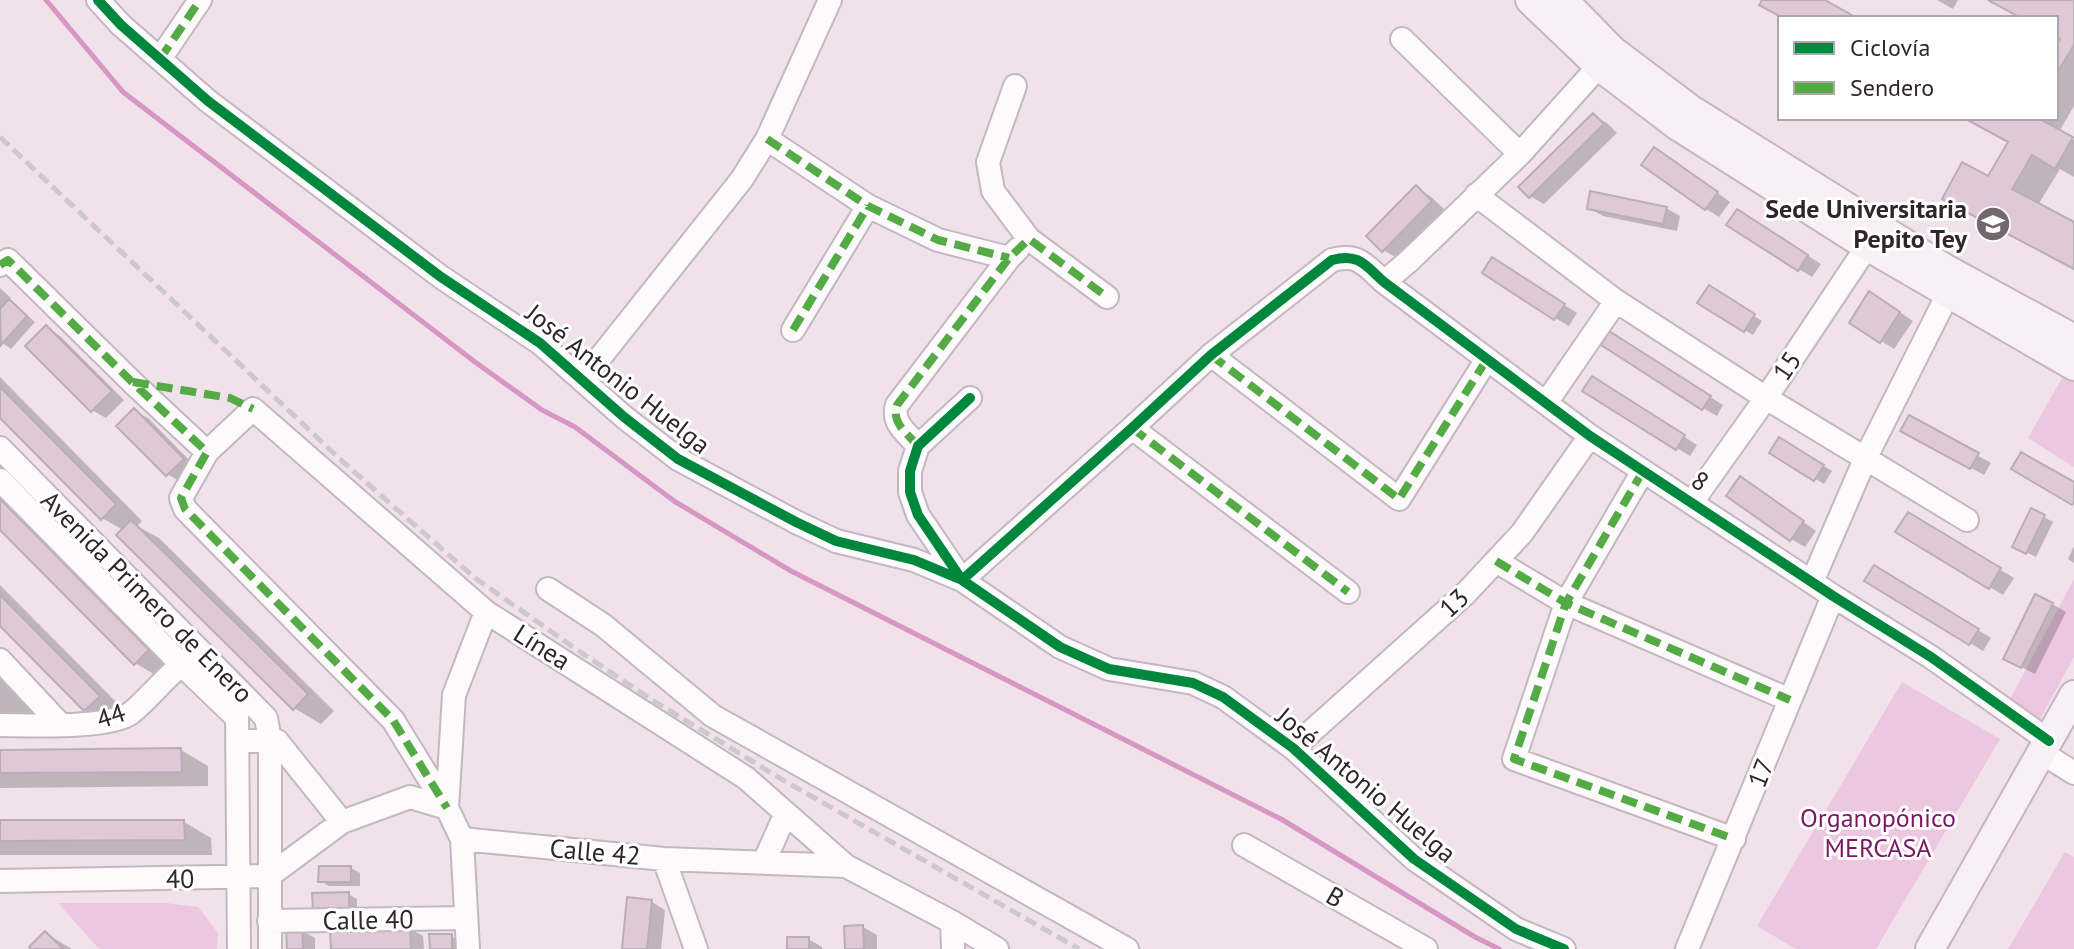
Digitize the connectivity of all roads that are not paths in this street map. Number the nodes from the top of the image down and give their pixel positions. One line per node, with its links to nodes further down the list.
1 (98, 0): 7 (street, José Antonio Huelga)
2 (200, 0): 7 (street)
3 (830, 0): 10 (street)
4 (1530, 0): 8 (main road)
5 (1563, 0): 8 (main road)
6 (1402, 39): 11 (street)
7 (160, 59): 27 (street, José Antonio Huelga)
8 (1606, 59): 11 (street); 14 (main road)
9 (1015, 86): 15 (street)
10 (767, 139): 13 (street); 27 (street)
11 (1520, 154): 12 (street)
12 (1476, 195): 18 (street); 21 (street)
13 (868, 206): 16 (street); 22 (street)
14 (1873, 237): 19 (main road); 23 (main road); 29 (street, 15)
15 (1029, 239): 16 (street); 20 (street)
16 (1009, 258): 33 (street)
17 (0, 265): 35 (street)
18 (1384, 282): 24 (street, 8); 25 (street, 8)
19 (1948, 294): 26 (main road); 36 (street)
20 (1107, 297)
21 (1616, 301): 29 (street); 30 (street)
22 (793, 330)
23 (2074, 339)
24 (1211, 355): 25 (street); 31 (street)
25 (1487, 359): 30 (street, 8)
26 (2074, 366)
27 (583, 379): 42 (street, José Antonio Huelga)
28 (970, 398): 33 (street)
29 (1766, 398): 36 (street); 39 (street, 15)
30 (1546, 403): 32 (street, 8)
31 (1132, 428): 42 (street); 45 (street)
32 (1590, 436): 37 (street, 8); 41 (street, 13)
33 (918, 446): 42 (street)
34 (0, 448): 49 (street, Avenida Primero de Enero)
35 (207, 452): 48 (street, Línea); 61 (street)
36 (1866, 457): 40 (street); 43 (street)
37 (1643, 471): 39 (street, 8); 47 (street)
38 (0, 480): 51 (street, Avenida Primero de Enero)
39 (1692, 502): 43 (street, 8)
40 (1967, 520)
41 (1496, 561): 47 (street); 59 (street, 13)
42 (962, 580): 59 (street, José Antonio Huelga)
43 (1812, 582): 46 (street, 8)
44 (548, 589): 82 (street, Línea)
45 (1348, 592)
46 (1833, 596): 53 (street, 17); 58 (street, 8)
47 (1566, 603): 53 (street); 65 (street)
48 (486, 612): 61 (street); 62 (street, Línea)
49 (199, 651): 51 (street, 44); 56 (street, Avenida Primero de Enero)
50 (0, 660): 54 (street)
51 (181, 664): 54 (street, 44); 57 (street, Avenida Primero de Enero)
52 (2074, 695): 58 (main road)
53 (1790, 700): 65 (street, 17)
54 (60, 724): 55 (street, 44)
55 (0, 725)
56 (270, 740): 57 (street); 63 (street); 70 (street, Avenida Primero de Enero)
57 (237, 741): 71 (street, Avenida Primero de Enero)
58 (2046, 747): 60 (street, 8); 86 (main road)
59 (1293, 748): 84 (street, José Antonio Huelga)
60 (2074, 773)
61 (447, 808): 63 (street); 64 (street)
62 (786, 813): 68 (street); 69 (street, Línea)
63 (342, 822): 70 (street)
64 (462, 839): 67 (street, Calle 42); 73 (street)
65 (1734, 839): 85 (street, 17)
66 (1244, 845): 83 (street, B)
67 (664, 859): 68 (street, Calle 42); 79 (street)
68 (764, 862): 69 (street, Calle 42)
69 (846, 866): 75 (street, Calle 42)
70 (269, 876): 71 (street, 40); 74 (street, Avenida Primero de Enero)
71 (238, 878): 72 (street, 40); 76 (street, Avenida Primero de Enero)
72 (0, 881)
73 (466, 918): 74 (street, Calle 40); 78 (street)
74 (269, 921): 77 (street, Avenida Primero de Enero)
75 (952, 922): 80 (street); 81 (street, Calle 42)
76 (239, 949)
77 (270, 949)
78 (468, 949)
79 (696, 949)
80 (953, 949)
81 (997, 949)
82 (1127, 949)
83 (1426, 949)
84 (1564, 949)
85 (1687, 949)
86 (1930, 949)

